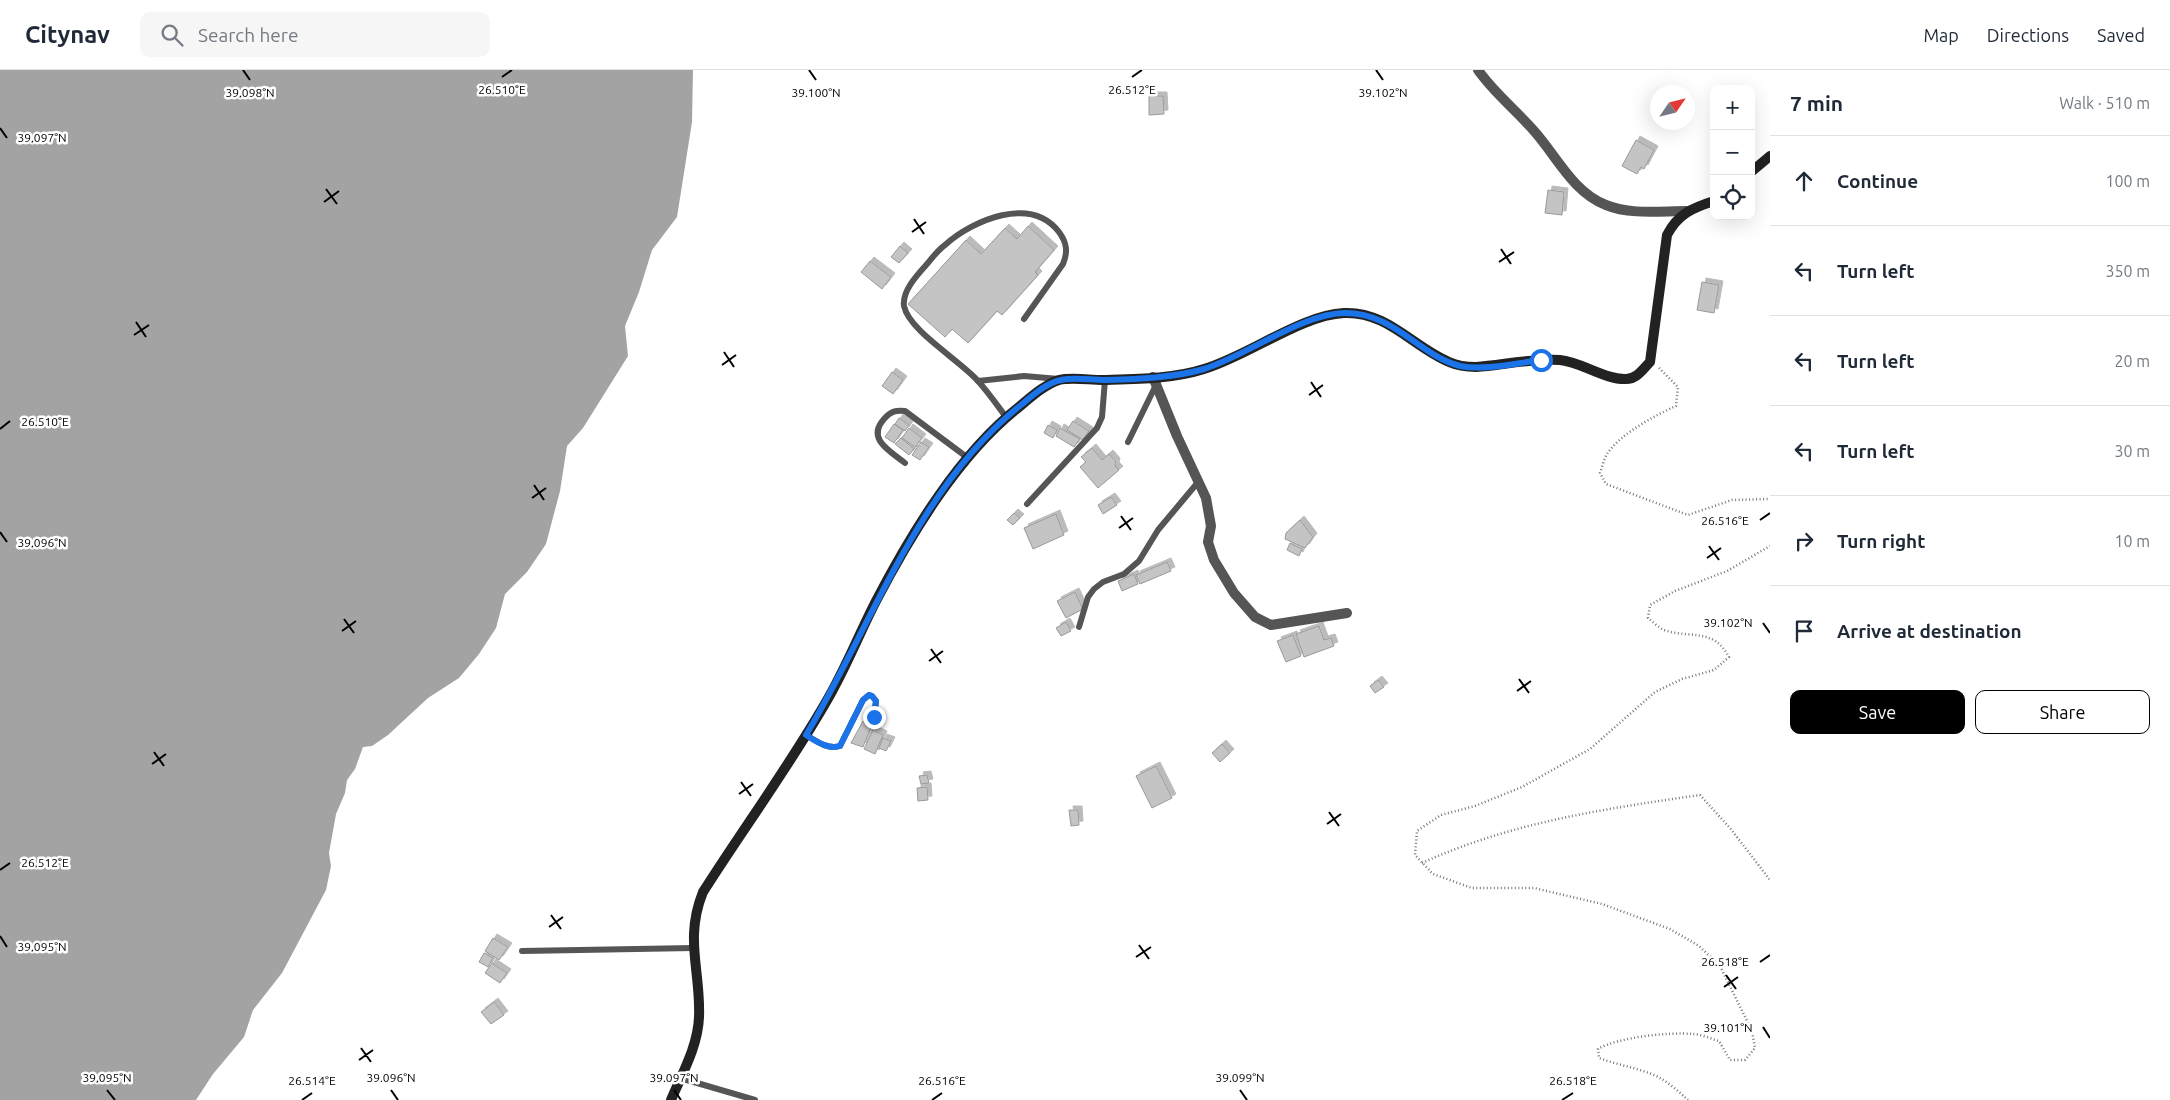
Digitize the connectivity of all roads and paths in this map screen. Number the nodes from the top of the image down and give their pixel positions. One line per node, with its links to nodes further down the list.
1 (1478, 70): 5 (street)
2 (1770, 156): 3 (street)
3 (1755, 169)
4 (1710, 202): 5 (street)
5 (1686, 211): 7 (street)
6 (1024, 319): 10 (lane)
7 (1650, 362): 11 (street); 17 (path)
8 (1061, 380): 9 (street); 10 (lane); 12 (street)
9 (1105, 380): 11 (street); 18 (lane)
10 (978, 381): 12 (lane)
11 (1155, 381): 13 (lane); 16 (street)
12 (1006, 417): 14 (street)
13 (1128, 442)
14 (968, 458): 15 (lane); 23 (street)
15 (905, 463)
16 (1199, 480): 20 (street); 21 (lane)
17 (1770, 499)
18 (1026, 504)
19 (1770, 546): 24 (path)
20 (1347, 613)
21 (1079, 627)
22 (874, 717): 23 (lane)
23 (806, 735): 26 (street)
24 (1422, 863): 25 (path); 31 (path)
25 (1770, 880)
26 (693, 948): 27 (lane); 28 (street)
27 (522, 951)
28 (680, 1078): 29 (street); 30 (lane)
29 (671, 1100)
30 (755, 1100)
31 (1688, 1100)

